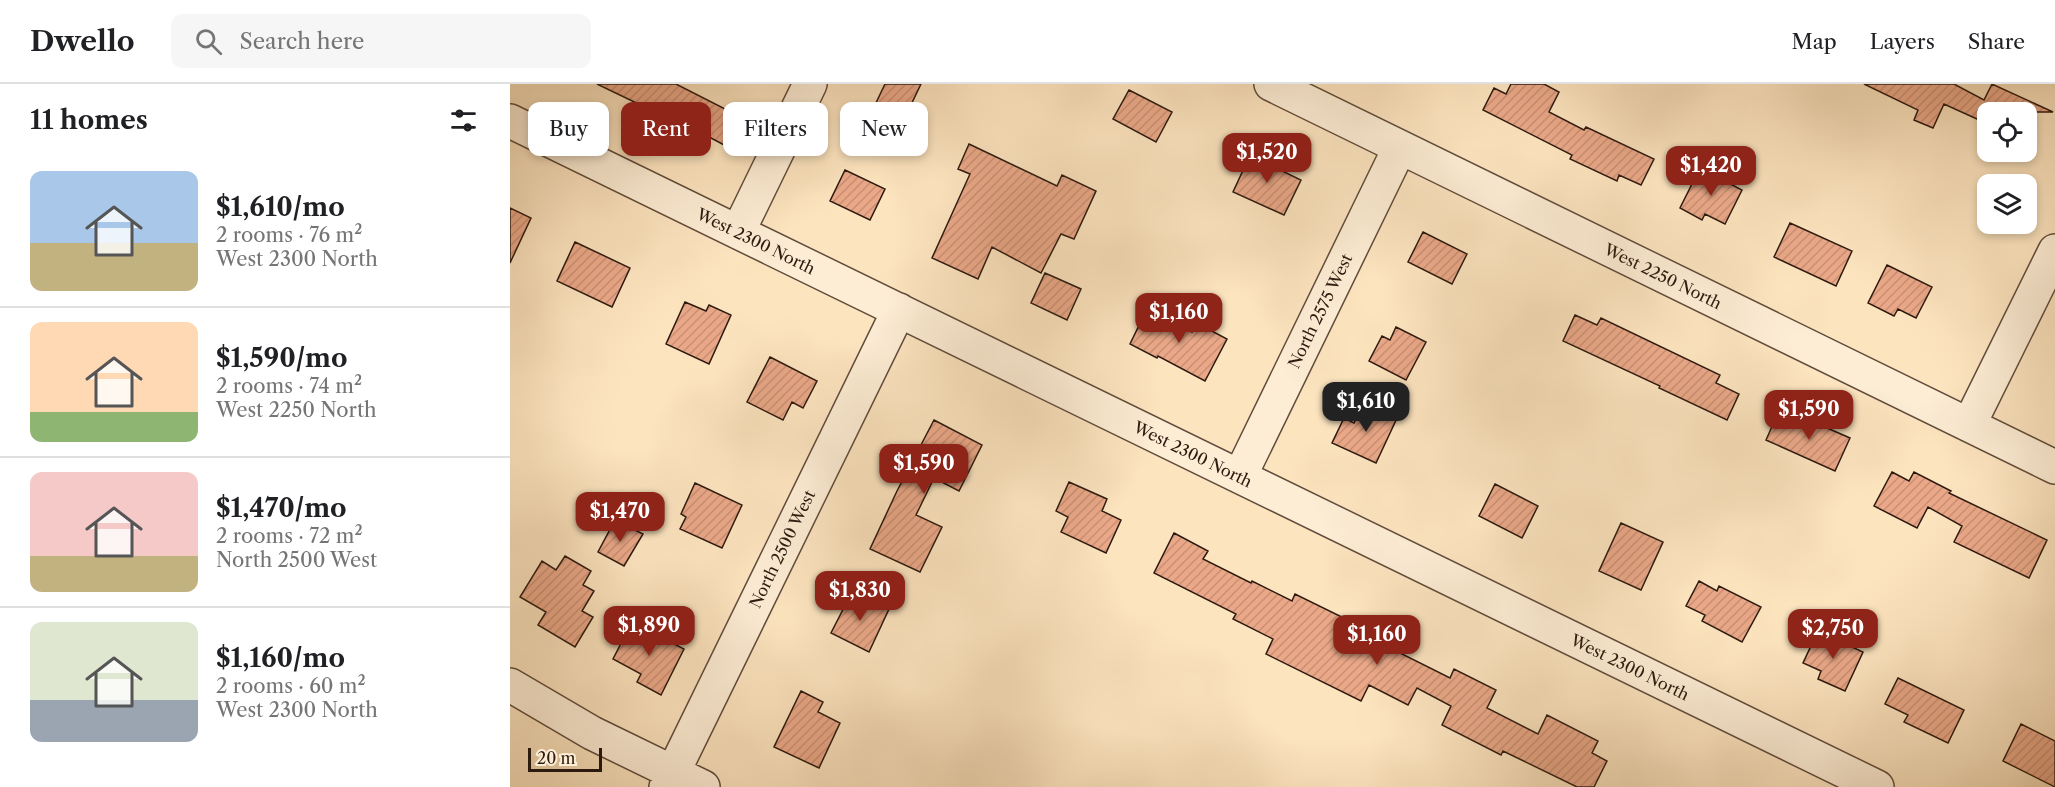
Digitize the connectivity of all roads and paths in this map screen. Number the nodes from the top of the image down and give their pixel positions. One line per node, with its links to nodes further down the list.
1 (810, 84): 5 (street)
2 (1271, 84): 4 (street, West 2250 North)
3 (510, 121): 5 (street, West 2300 North)
4 (1400, 147): 8 (street, West 2250 North); 10 (street, North 2575 West)
5 (738, 232): 7 (street, West 2300 North)
6 (2055, 250): 8 (street)
7 (899, 310): 10 (street, West 2300 North); 12 (street, North 2500 West)
8 (1969, 425): 9 (street, West 2250 North)
9 (2055, 467)
10 (1240, 476): 14 (street, West 2300 North)
11 (510, 685): 12 (street)
12 (669, 780): 13 (street)
13 (703, 787)
14 (1877, 787)

